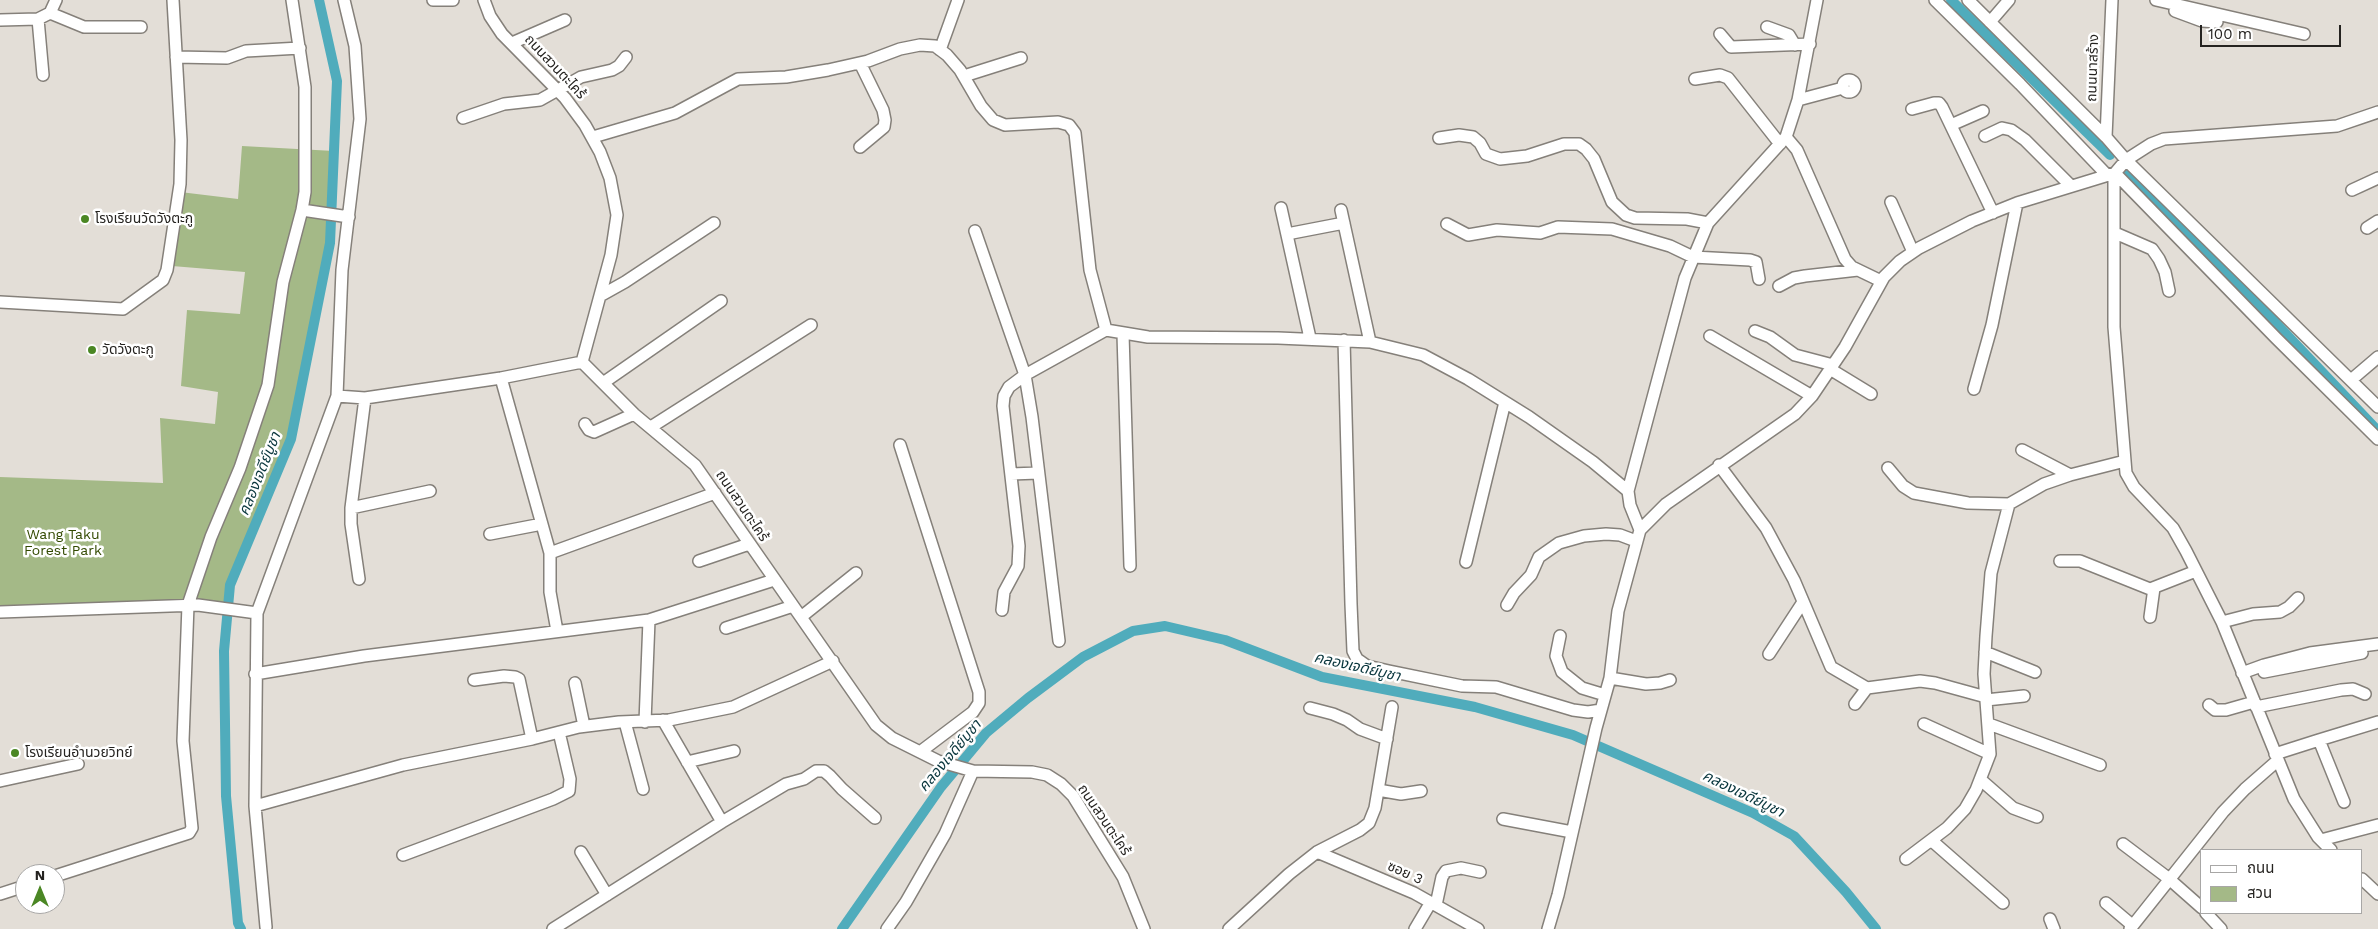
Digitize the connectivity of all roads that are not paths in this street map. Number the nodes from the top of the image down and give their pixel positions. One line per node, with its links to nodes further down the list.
1 (56, 0): 15 (street)
2 (173, 0): 30 (street)
3 (292, 0): 28 (street)
4 (344, 0): 62 (street)
5 (433, 0): 6 (street)
6 (453, 0)
7 (484, 0): 25 (street, ถนนสวนตะไคร้)
8 (958, 0): 29 (street)
9 (1817, 0): 26 (street)
10 (1935, 0): 52 (street)
11 (1968, 0): 19 (street)
12 (2009, 0): 19 (street)
13 (2112, 0): 46 (street, ถนนนาสร้าง)
14 (2156, 0): 20 (street); 24 (street)
15 (50, 13): 16 (street); 21 (street)
16 (38, 19): 17 (street); 34 (street)
17 (0, 20)
18 (565, 20): 25 (street)
19 (1990, 22): 46 (street)
20 (2217, 22)
21 (141, 27)
22 (1767, 27): 27 (street)
23 (1720, 34): 27 (street)
24 (2304, 34)
25 (512, 43): 38 (street, ถนนสวนตะไคร้)
26 (1810, 44): 27 (street); 39 (street)
27 (1795, 45)
28 (300, 48): 30 (street); 59 (street)
29 (940, 50): 33 (street); 35 (street)
30 (176, 57): 81 (street)
31 (626, 57): 38 (street)
32 (1021, 58): 35 (street)
33 (860, 63): 47 (street); 50 (street)
34 (43, 75)
35 (964, 76): 83 (street)
36 (1695, 79): 49 (street)
37 (1843, 88): 39 (street)
38 (558, 90): 43 (street); 47 (street, ถนนสวนตะไคร้)
39 (1798, 100): 49 (street)
40 (1912, 109): 44 (street)
41 (1983, 110): 44 (street)
42 (2378, 112): 51 (street)
43 (463, 118)
44 (1951, 125): 61 (street)
45 (1985, 136): 54 (street)
46 (2106, 137): 51 (street)
47 (592, 138): 79 (street, ถนนสวนตะไคร้)
48 (1440, 138): 66 (street)
49 (1783, 140): 66 (street); 74 (street)
50 (860, 147)
51 (2126, 160): 52 (street); 94 (street)
52 (2111, 174): 54 (street); 70 (street); 107 (street)
53 (2378, 178): 55 (street)
54 (2072, 186): 57 (street)
55 (2352, 190)
56 (1891, 202): 72 (street)
57 (2017, 203): 61 (street); 97 (street)
58 (1281, 208): 71 (street)
59 (302, 210): 62 (street); 138 (street)
60 (1341, 210): 65 (street)
61 (1993, 213): 72 (street)
62 (346, 216): 99 (street)
63 (2378, 221): 68 (street)
64 (714, 223): 79 (street)
65 (1344, 223): 71 (street); 89 (street)
66 (1708, 223): 73 (street)
67 (1447, 224): 73 (street)
68 (2367, 228)
69 (975, 230): 93 (street)
70 (2114, 233): 78 (street); 110 (street)
71 (1287, 234): 87 (street)
72 (1913, 252): 76 (street)
73 (1693, 257): 75 (street); 117 (street)
74 (1858, 270): 76 (street); 77 (street)
75 (1760, 279)
76 (1882, 281): 92 (street)
77 (1779, 286)
78 (2169, 291)
79 (600, 296): 91 (street, ถนนสวนตะไคร้)
80 (721, 301): 96 (street)
81 (0, 302)
82 (811, 325): 106 (street)
83 (1106, 330): 85 (street); 93 (street)
84 (1755, 332): 92 (street)
85 (1123, 334): 87 (street); 130 (street)
86 (1710, 336): 100 (street)
87 (1310, 338): 88 (street)
88 (1344, 340): 89 (street); 174 (street)
89 (1370, 342): 102 (street)
90 (2376, 359): 94 (street)
91 (582, 362): 95 (street); 96 (street, ถนนสวนตะไคร้)
92 (1832, 367): 98 (street); 100 (street)
93 (1025, 375): 113 (street); 114 (street)
94 (2356, 377): 103 (street)
95 (501, 378): 101 (street); 121 (street)
96 (603, 383): 104 (street, ถนนสวนตะไคร้)
97 (1974, 389)
98 (1870, 394)
99 (337, 396): 101 (street); 143 (street)
100 (1812, 396): 111 (street)
101 (365, 398): 120 (street)
102 (1505, 402): 117 (street); 129 (street)
103 (2377, 403)
104 (634, 414): 105 (street); 106 (street, ถนนสวนตะไคร้)
105 (585, 424)
106 (651, 427): 118 (street, ถนนสวนตะไคร้)
107 (2378, 439)
108 (900, 445): 187 (street)
109 (2022, 450): 115 (street)
110 (2125, 461): 115 (street); 131 (street)
111 (1719, 465): 122 (street); 137 (street)
112 (1888, 468): 119 (street)
113 (1038, 473): 114 (street); 151 (street)
114 (1011, 474): 141 (street)
115 (2070, 475): 119 (street)
116 (430, 491): 120 (street)
117 (1628, 491): 122 (street)
118 (715, 493): 125 (street, ถนนสวนตะไคร้); 126 (street)
119 (2008, 504): 154 (street)
120 (351, 508): 133 (street)
121 (542, 524): 123 (street); 126 (street)
122 (1640, 530): 124 (street)
123 (490, 534)
124 (1636, 541): 139 (street); 160 (street)
125 (749, 544): 127 (street); 134 (street, ถนนสวนตะไคร้)
126 (550, 553): 149 (street)
127 (699, 561)
128 (2060, 561): 135 (street)
129 (1466, 562)
130 (1130, 566)
131 (2196, 571): 135 (street); 147 (street)
132 (856, 573): 145 (street)
133 (359, 579)
134 (774, 580): 140 (street, ถนนสวนตะไคร้); 146 (street)
135 (2154, 588): 144 (street)
136 (2298, 598): 147 (street)
137 (1803, 602): 155 (street); 164 (street)
138 (193, 605): 142 (street); 143 (street); 216 (street)
139 (1507, 605)
140 (793, 606): 145 (street, ถนนสวนตะไคร้); 148 (street)
141 (1002, 610)
142 (0, 612)
143 (251, 613): 158 (street)
144 (2150, 616)
145 (801, 617): 156 (street, ถนนสวนตะไคร้)
146 (649, 620): 149 (street); 177 (street)
147 (2222, 622): 159 (street)
148 (726, 628)
149 (557, 632): 158 (street)
150 (1560, 636): 166 (street)
151 (1058, 641)
152 (2378, 644): 159 (street)
153 (2378, 650): 159 (street)
154 (1985, 652): 157 (street); 168 (street)
155 (1769, 654)
156 (833, 661): 175 (street); 187 (street, ถนนสวนตะไคร้)
157 (2035, 672)
158 (255, 674): 200 (street)
159 (2243, 676): 171 (street)
160 (1610, 678): 162 (street); 166 (street)
161 (474, 680): 183 (street)
162 (1670, 680)
163 (575, 683): 181 (street)
164 (1868, 688): 168 (street); 169 (street)
165 (2365, 694): 171 (street)
166 (1605, 695): 174 (street)
167 (2024, 696): 168 (street)
168 (1986, 698): 180 (street)
169 (1856, 704)
170 (2209, 705): 171 (street)
171 (2255, 705): 189 (street)
172 (1310, 708): 184 (street)
173 (1392, 708): 184 (street)
174 (1601, 710): 206 (street)
175 (663, 720): 177 (street); 190 (street)
176 (625, 722): 177 (street); 181 (street); 196 (street)
177 (645, 722)
178 (2378, 722): 185 (street)
179 (1924, 724): 188 (street)
180 (1989, 724): 188 (street); 192 (street)
181 (584, 726): 182 (street)
182 (559, 732): 183 (street); 213 (street)
183 (532, 739): 200 (street)
184 (1387, 739): 197 (street)
185 (2319, 740): 189 (street); 199 (street)
186 (734, 751): 190 (street)
187 (920, 752): 193 (street, ถนนสวนตะไคร้)
188 (1990, 754): 194 (street)
189 (2276, 758): 208 (street); 217 (street)
190 (688, 762): 204 (street)
191 (78, 764): 195 (street)
192 (2100, 765)
193 (968, 770): 231 (street); 232 (street, ถนนสวนตะไคร้)
194 (1981, 780): 201 (street); 207 (street)
195 (0, 781)
196 (643, 789)
197 (1378, 790): 198 (street); 212 (street)
198 (1421, 791)
199 (2344, 802)
200 (255, 806): 228 (street)
201 (2036, 817)
202 (875, 818): 204 (street)
203 (1503, 819): 206 (street)
204 (722, 822): 222 (street)
205 (2378, 825): 208 (street)
206 (1572, 832): 236 (street)
207 (1931, 840): 214 (street); 224 (street)
208 (2321, 840): 210 (street)
209 (2123, 844): 217 (street)
210 (2330, 849)
211 (581, 852): 222 (street)
212 (1317, 852): 223 (street, ซอย 3); 233 (street)
213 (403, 855)
214 (1906, 859)
215 (1480, 872): 223 (street)
216 (65, 873)
217 (2168, 878): 226 (street); 229 (street)
218 (2363, 880): 221 (street)
219 (15, 889): 220 (street)
220 (0, 894)
221 (2378, 894)
222 (607, 895): 230 (street)
223 (1433, 903): 234 (street); 235 (street, ซอย 3)
224 (2003, 903)
225 (2106, 903): 229 (street)
226 (2200, 906)
227 (2207, 914): 237 (street)
228 (266, 927)
229 (2131, 927)
230 (553, 929)
231 (887, 929)
232 (1144, 929)
233 (1229, 929)
234 (1415, 929)
235 (1478, 929)
236 (1548, 929)
237 (2221, 929)

